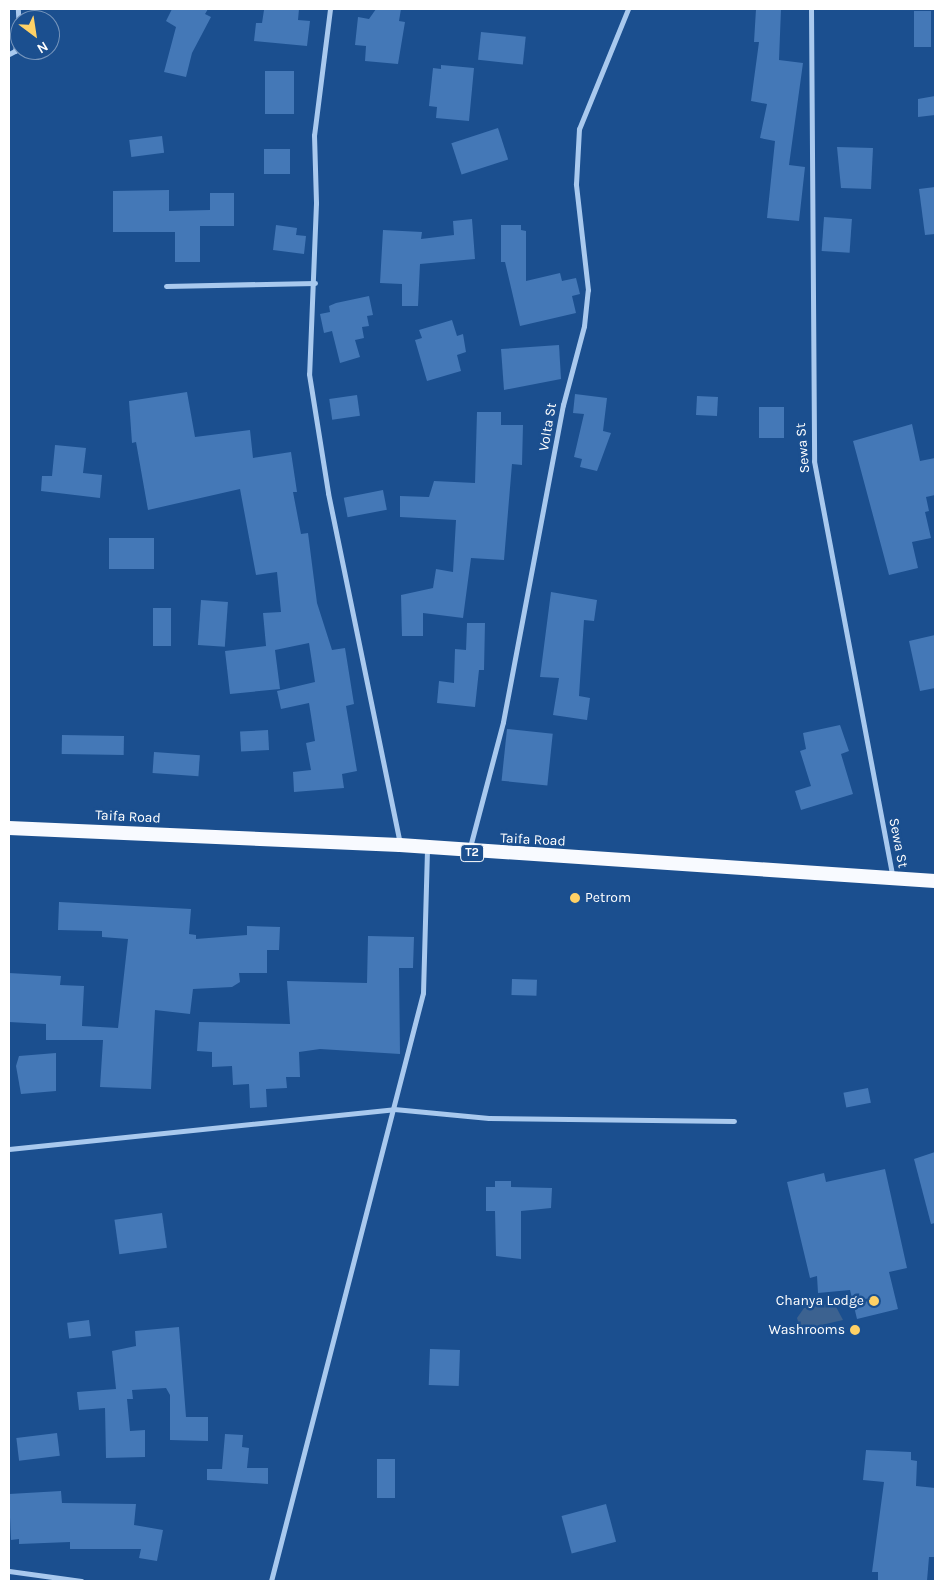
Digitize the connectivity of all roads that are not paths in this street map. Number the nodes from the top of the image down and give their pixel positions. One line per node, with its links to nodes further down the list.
1 (18, 9): 5 (street)
2 (330, 9): 6 (street)
3 (628, 9): 11 (street, Volta St)
4 (811, 9): 12 (street, Sewa St)
5 (9, 54)
6 (315, 283): 7 (street); 9 (street)
7 (166, 286)
8 (9, 828): 9 (highway, Taifa Road / T2)
9 (400, 845): 10 (highway, Taifa Road / T2)
10 (427, 850): 11 (highway, Taifa Road / T2); 14 (street)
11 (469, 853): 12 (highway, Taifa Road / T2)
12 (893, 878): 13 (highway, Taifa Road / T2)
13 (935, 881)
14 (394, 1109): 15 (street); 16 (street); 19 (street)
15 (734, 1121)
16 (9, 1149)
17 (9, 1571): 18 (street)
18 (81, 1581)
19 (271, 1581)

